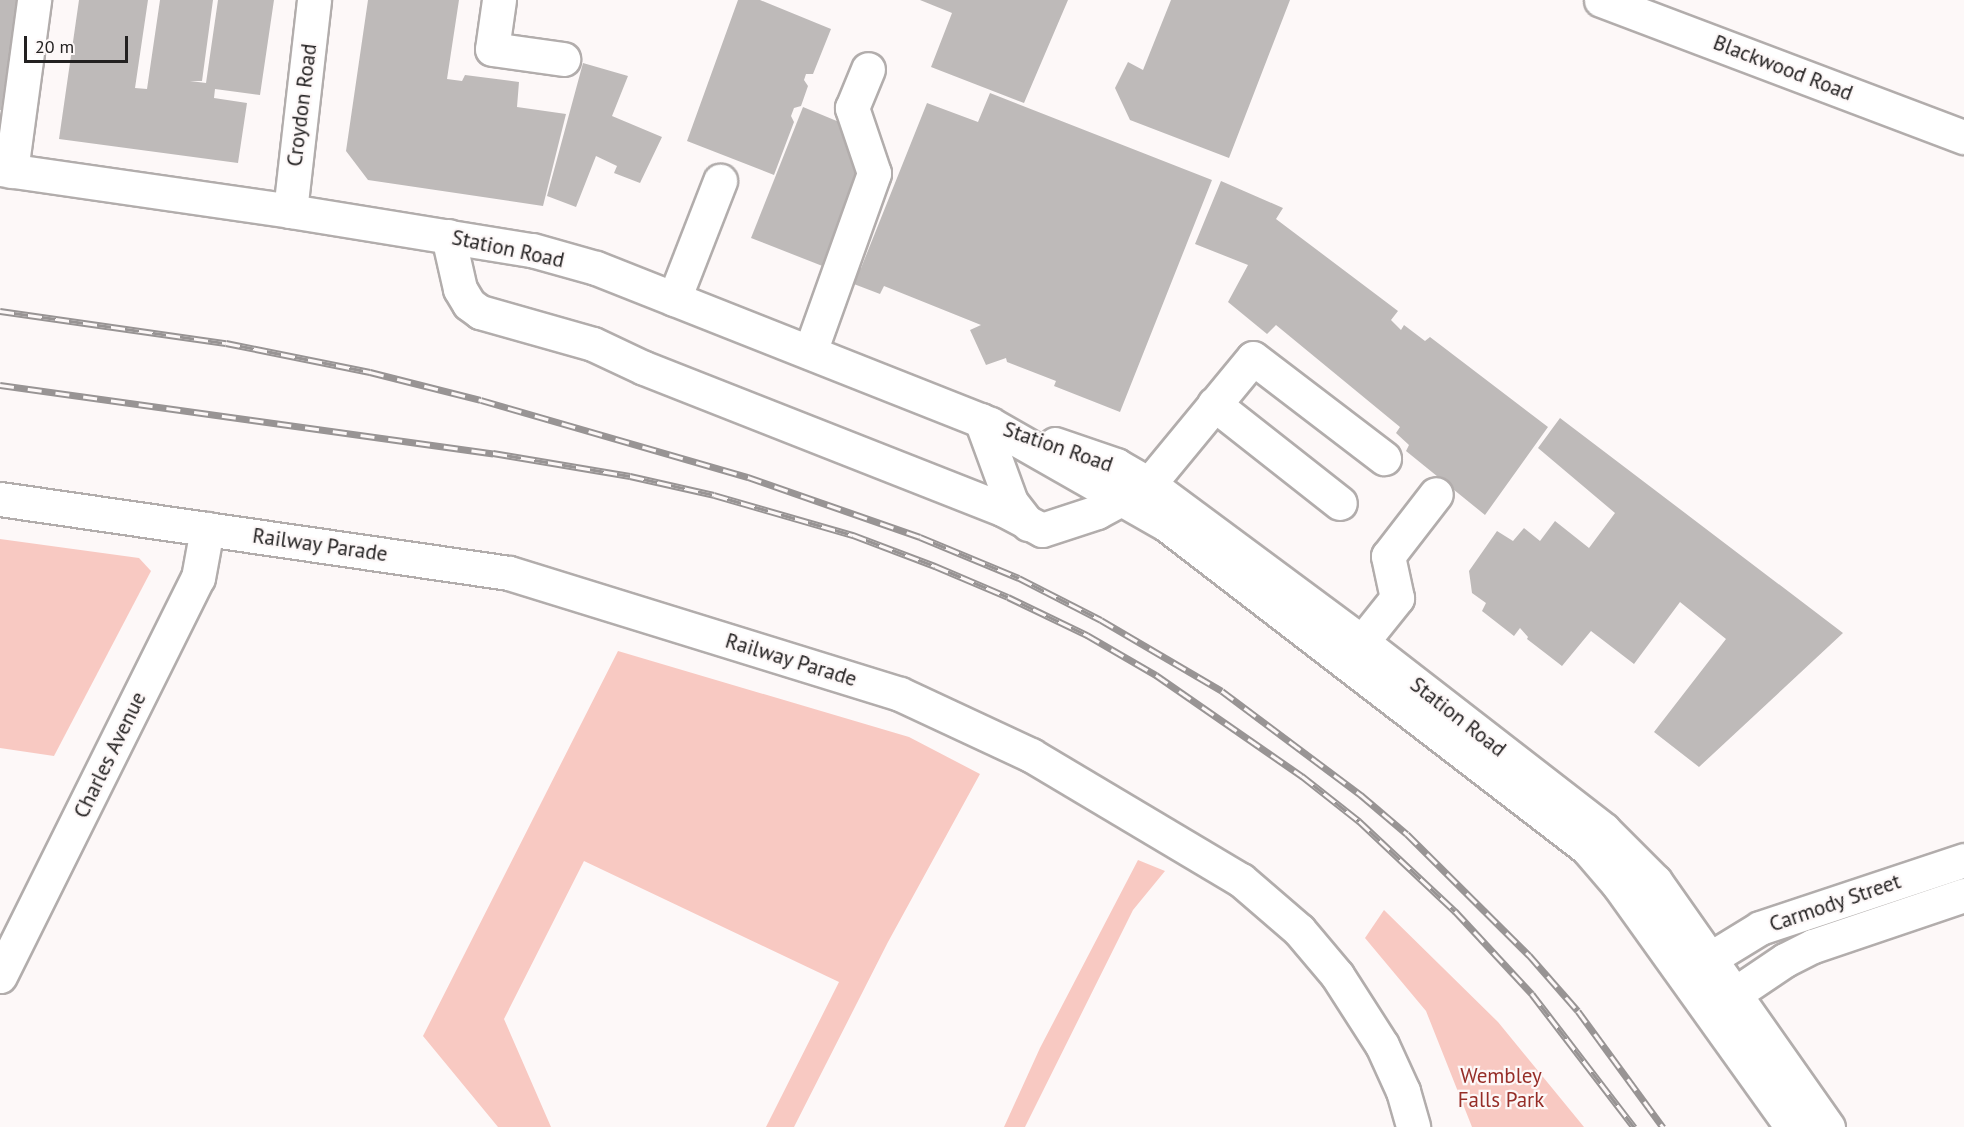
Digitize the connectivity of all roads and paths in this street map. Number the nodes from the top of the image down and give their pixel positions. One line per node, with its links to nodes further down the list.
1 (34, 0): 8 (street)
2 (314, 0): 10 (street, Croydon Road)
3 (499, 0): 5 (street)
4 (1601, 0): 7 (street, Blackwood Road)
5 (563, 60)
6 (868, 69): 13 (street)
7 (1964, 137)
8 (5, 170): 10 (street, Station Road)
9 (720, 181): 12 (street)
10 (290, 211): 11 (street, Station Road)
11 (448, 236): 12 (street, Station Road); 21 (street)
12 (674, 299): 13 (street, Station Road)
13 (810, 352): 15 (street, Station Road)
14 (1214, 404): 16 (street); 17 (street); 20 (street)
15 (986, 422): 17 (street, Station Road); 21 (street)
16 (1384, 458)
17 (1136, 491): 21 (street); 23 (street, Station Road)
18 (1436, 494): 23 (street)
19 (0, 499): 22 (street, Railway Parade)
20 (1340, 503)
21 (1029, 525)
22 (207, 530): 28 (street, Charles Avenue); 31 (street, Railway Parade)
23 (1354, 652): 24 (street, Station Road)
24 (1569, 818): 27 (street, Station Road); 30 (street, Station Road)
25 (1964, 860): 27 (street, Carmody Street)
26 (1964, 895): 29 (street, Carmody Street)
27 (1711, 958): 29 (street, Station Road); 30 (street)
28 (0, 976)
29 (1736, 993): 30 (street); 33 (street, Station Road)
30 (1697, 995): 32 (street, Station Road)
31 (1413, 1127)
32 (1792, 1127)
33 (1828, 1127)

